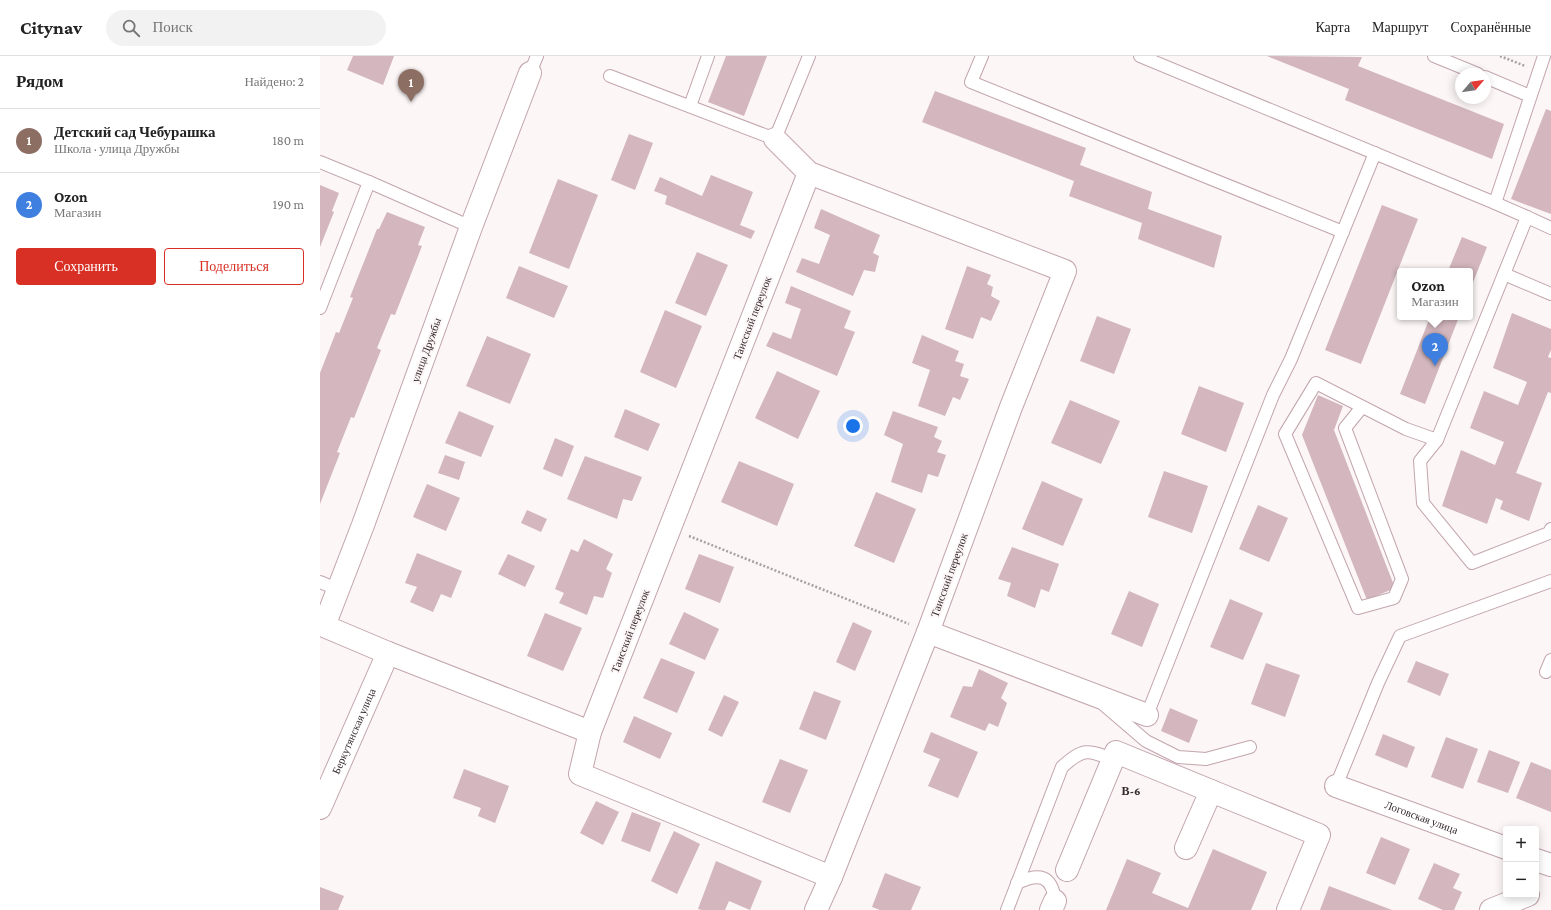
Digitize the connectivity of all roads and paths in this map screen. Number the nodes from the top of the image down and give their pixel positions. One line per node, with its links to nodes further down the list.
1 (708, 56): 12 (lane)
2 (809, 56): 13 (lane)
3 (982, 56): 22 (lane)
4 (1140, 56): 14 (lane)
5 (1434, 56): 8 (lane)
6 (1545, 62): 11 (lane)
7 (534, 65): 20 (street, улица Дружбы)
8 (1463, 68)
9 (610, 76): 12 (lane)
10 (1491, 80): 11 (lane)
11 (1530, 96): 18 (lane)
12 (690, 106): 13 (lane)
13 (775, 139): 16 (street)
14 (1375, 153): 18 (lane); 22 (lane)
15 (320, 162): 17 (lane)
16 (809, 173): 28 (street, Таисский переулок); 32 (street, Таисский переулок)
17 (369, 182): 20 (lane); 25 (lane)
18 (1495, 203): 19 (lane)
19 (1527, 217): 21 (lane); 23 (lane)
20 (471, 226): 31 (street, улица Дружбы)
21 (1551, 228)
22 (1343, 232): 37 (lane)
23 (1504, 274): 24 (lane); 27 (lane)
24 (1551, 294)
25 (320, 308)
26 (1362, 407): 27 (lane)
27 (1436, 440): 29 (lane)
28 (670, 529): 32 (path); 38 (street, Таисский переулок)
29 (1551, 529)
30 (1551, 581): 41 (lane)
31 (329, 585): 33 (street, улица Дружбы)
32 (928, 632): 36 (street); 51 (street, Таисский переулок)
33 (388, 653): 38 (street); 43 (street, Беркутянская улица)
34 (1551, 660): 35 (lane)
35 (1546, 672)
36 (1088, 691): 37 (street); 39 (lane)
37 (1147, 715)
38 (590, 732): 51 (street, Таисский переулок)
39 (1250, 747)
40 (1113, 760): 42 (street); 46 (lane); 49 (street)
41 (1336, 786): 44 (street, Логовская улица)
42 (1211, 791): 45 (street); 57 (street)
43 (320, 808)
44 (1503, 847)
45 (1186, 848)
46 (1028, 855): 50 (lane); 52 (lane)
47 (1539, 861): 48 (street)
48 (1551, 865)
49 (1067, 870): 53 (lane)
50 (1038, 876): 52 (lane); 53 (lane)
51 (832, 877): 55 (street, Таисский переулок)
52 (1017, 883): 56 (lane)
53 (1052, 897)
54 (1521, 898): 58 (street)
55 (816, 910)
56 (1007, 910)
57 (1288, 910)
58 (1491, 910)

